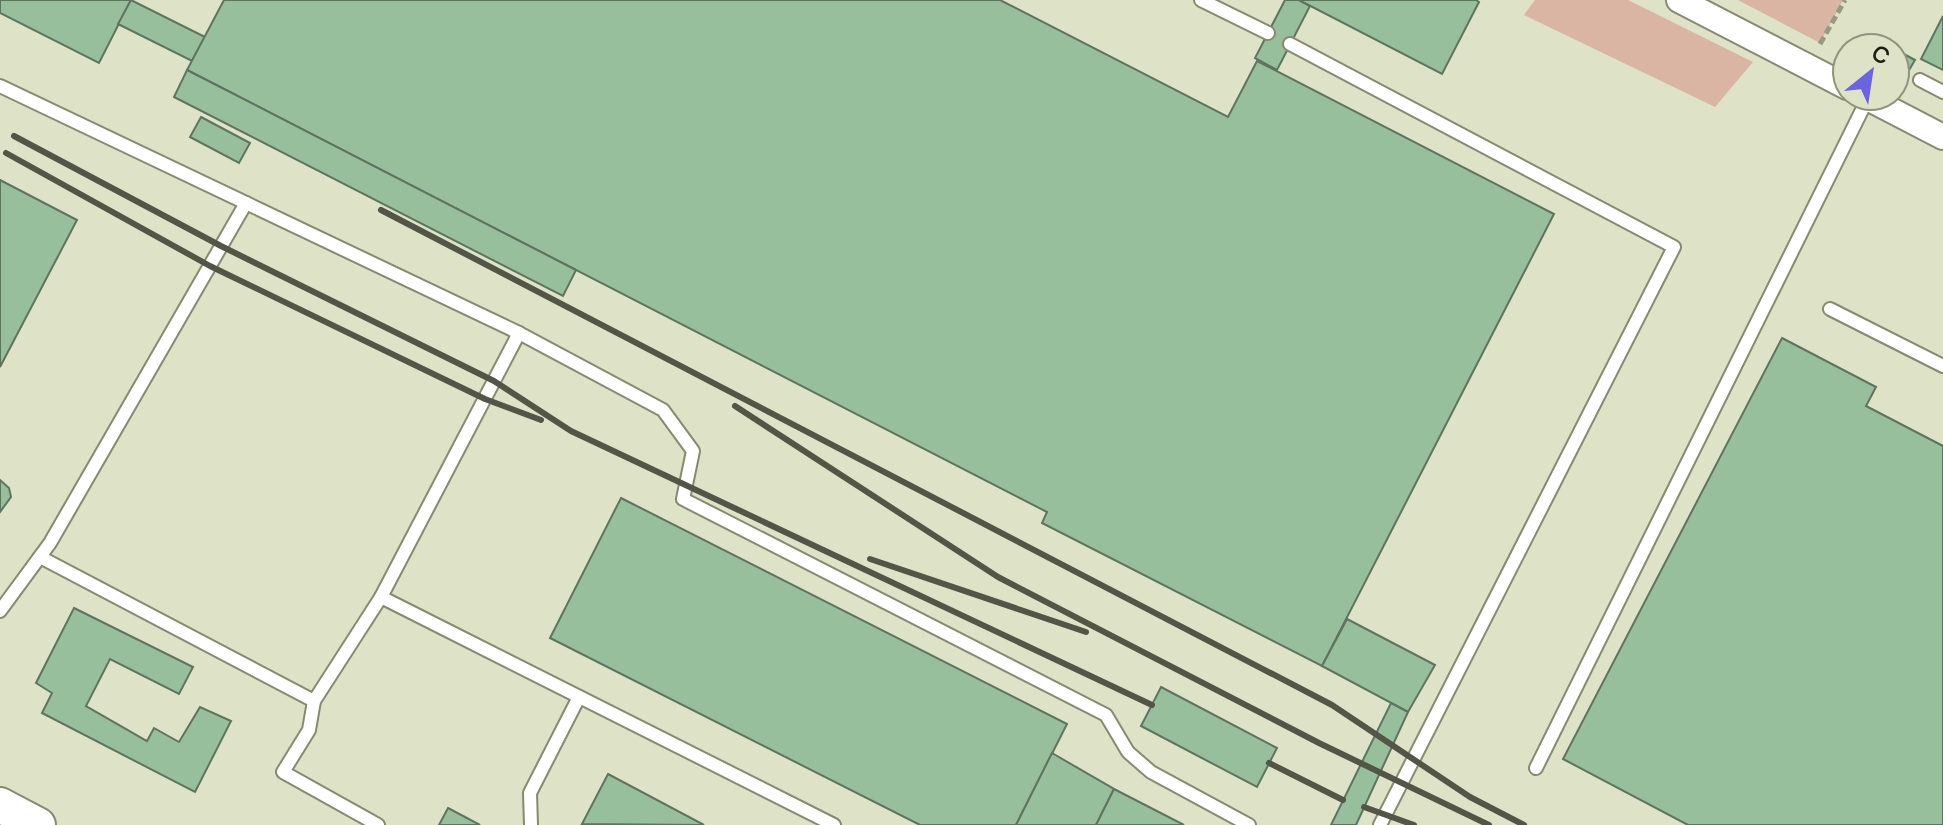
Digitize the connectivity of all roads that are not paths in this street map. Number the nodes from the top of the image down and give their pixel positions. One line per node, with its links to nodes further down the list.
1 (1201, 0): 3 (lane)
2 (1679, 0): 5 (street)
3 (1268, 33)
4 (1290, 44): 28 (lane)
5 (1831, 78)
6 (1920, 80): 8 (lane)
7 (0, 86): 12 (lane)
8 (1943, 92)
9 (1851, 112): 21 (lane)
10 (1895, 112): 11 (street)
11 (1943, 137)
12 (246, 203): 14 (lane); 16 (lane)
13 (1830, 309): 15 (lane)
14 (519, 333): 17 (lane); 27 (lane)
15 (1943, 366)
16 (40, 557): 18 (lane); 20 (lane)
17 (381, 597): 19 (lane); 20 (lane)
18 (1, 608)
19 (579, 697): 25 (lane); 26 (lane)
20 (314, 701): 24 (lane)
21 (1536, 768)
22 (0, 805): 23 (street)
23 (38, 825)
24 (378, 825)
25 (531, 825)
26 (834, 825)
27 (1249, 825)
28 (1380, 825)

